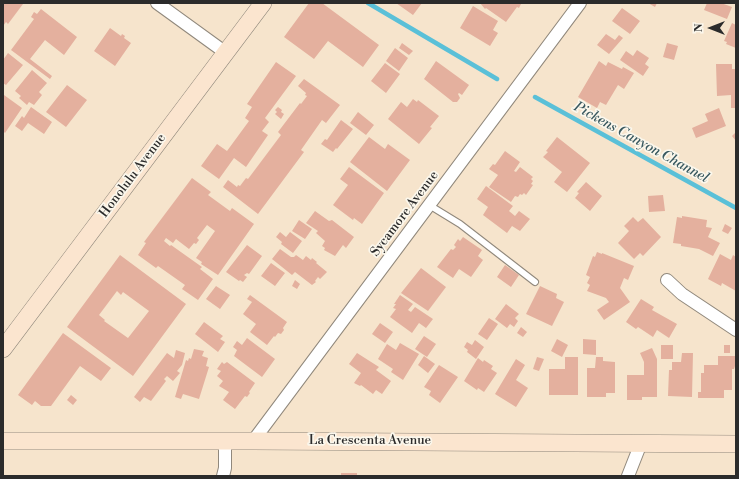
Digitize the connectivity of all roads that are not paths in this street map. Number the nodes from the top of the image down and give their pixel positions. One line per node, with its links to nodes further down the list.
1 (157, 3): 4 (street)
2 (263, 3): 4 (main road, Honolulu Avenue)
3 (580, 3): 5 (street, Sycamore Avenue)
4 (226, 53): 9 (main road, Honolulu Avenue)
5 (430, 205): 7 (lane); 12 (street, Sycamore Avenue)
6 (667, 280): 8 (street)
7 (535, 282)
8 (736, 330)
9 (3, 349)
10 (3, 441): 11 (main road, La Crescenta Avenue)
11 (225, 441): 12 (main road, La Crescenta Avenue); 15 (street)
12 (253, 441): 13 (main road, La Crescenta Avenue)
13 (641, 443): 14 (main road, La Crescenta Avenue); 16 (street)
14 (736, 444)
15 (223, 476)
16 (628, 476)

